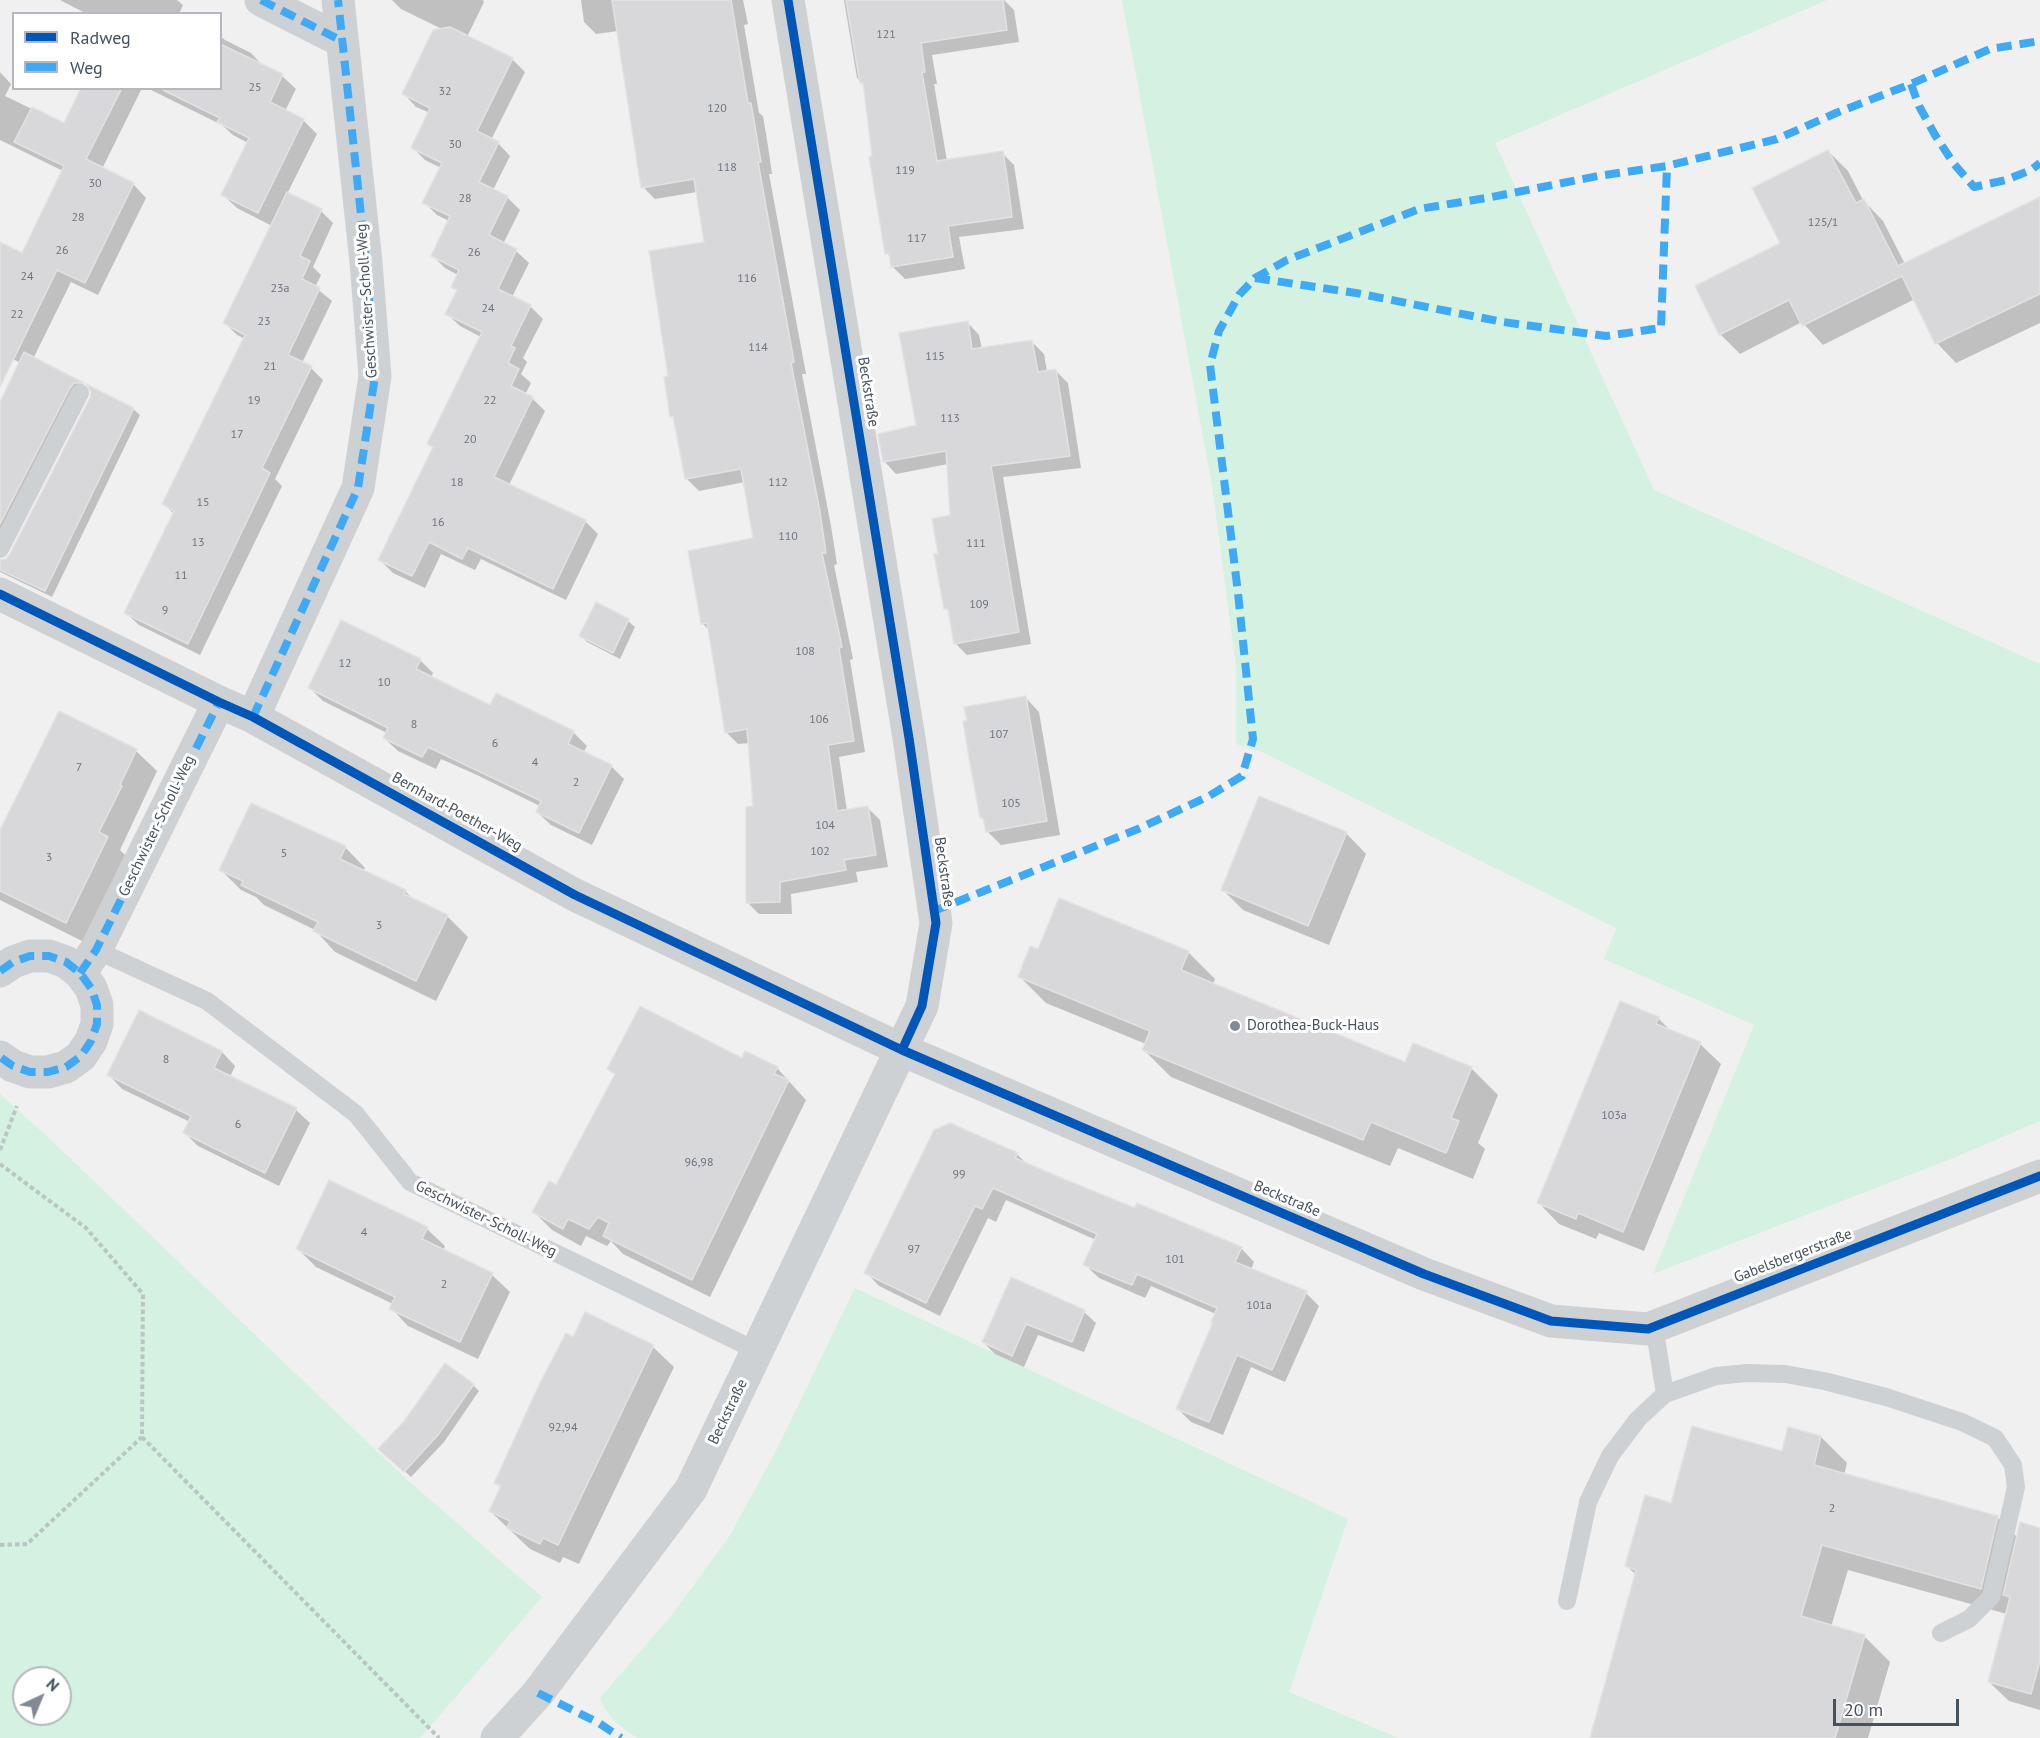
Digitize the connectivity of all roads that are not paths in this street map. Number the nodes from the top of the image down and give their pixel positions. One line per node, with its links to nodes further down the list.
1 (261, 0): 4 (street)
2 (338, 0): 4 (street, Geschwister-Scholl-Weg)
3 (788, 0): 12 (street, Beckstraße)
4 (342, 41): 9 (street, Geschwister-Scholl-Weg)
5 (80, 393): 6 (lane)
6 (0, 549)
7 (0, 594): 8 (street, Bernhard-Poether-Weg)
8 (219, 702): 9 (street, Bernhard-Poether-Weg); 10 (street, Geschwister-Scholl-Weg)
9 (253, 717): 12 (street, Bernhard-Poether-Weg)
10 (88, 961): 11 (street); 13 (street); 17 (lane, Geschwister-Scholl-Weg)
11 (0, 971)
12 (902, 1050): 15 (street, Beckstraße); 17 (street, Beckstraße)
13 (0, 1057)
14 (2040, 1176): 16 (street, Gabelsbergerstraße)
15 (1551, 1321): 16 (street, Gabelsbergerstraße)
16 (1654, 1326): 18 (lane)
17 (757, 1352): 21 (street, Beckstraße)
18 (1665, 1394): 19 (lane); 20 (lane)
19 (1567, 1601)
20 (1941, 1634)
21 (497, 1738)

